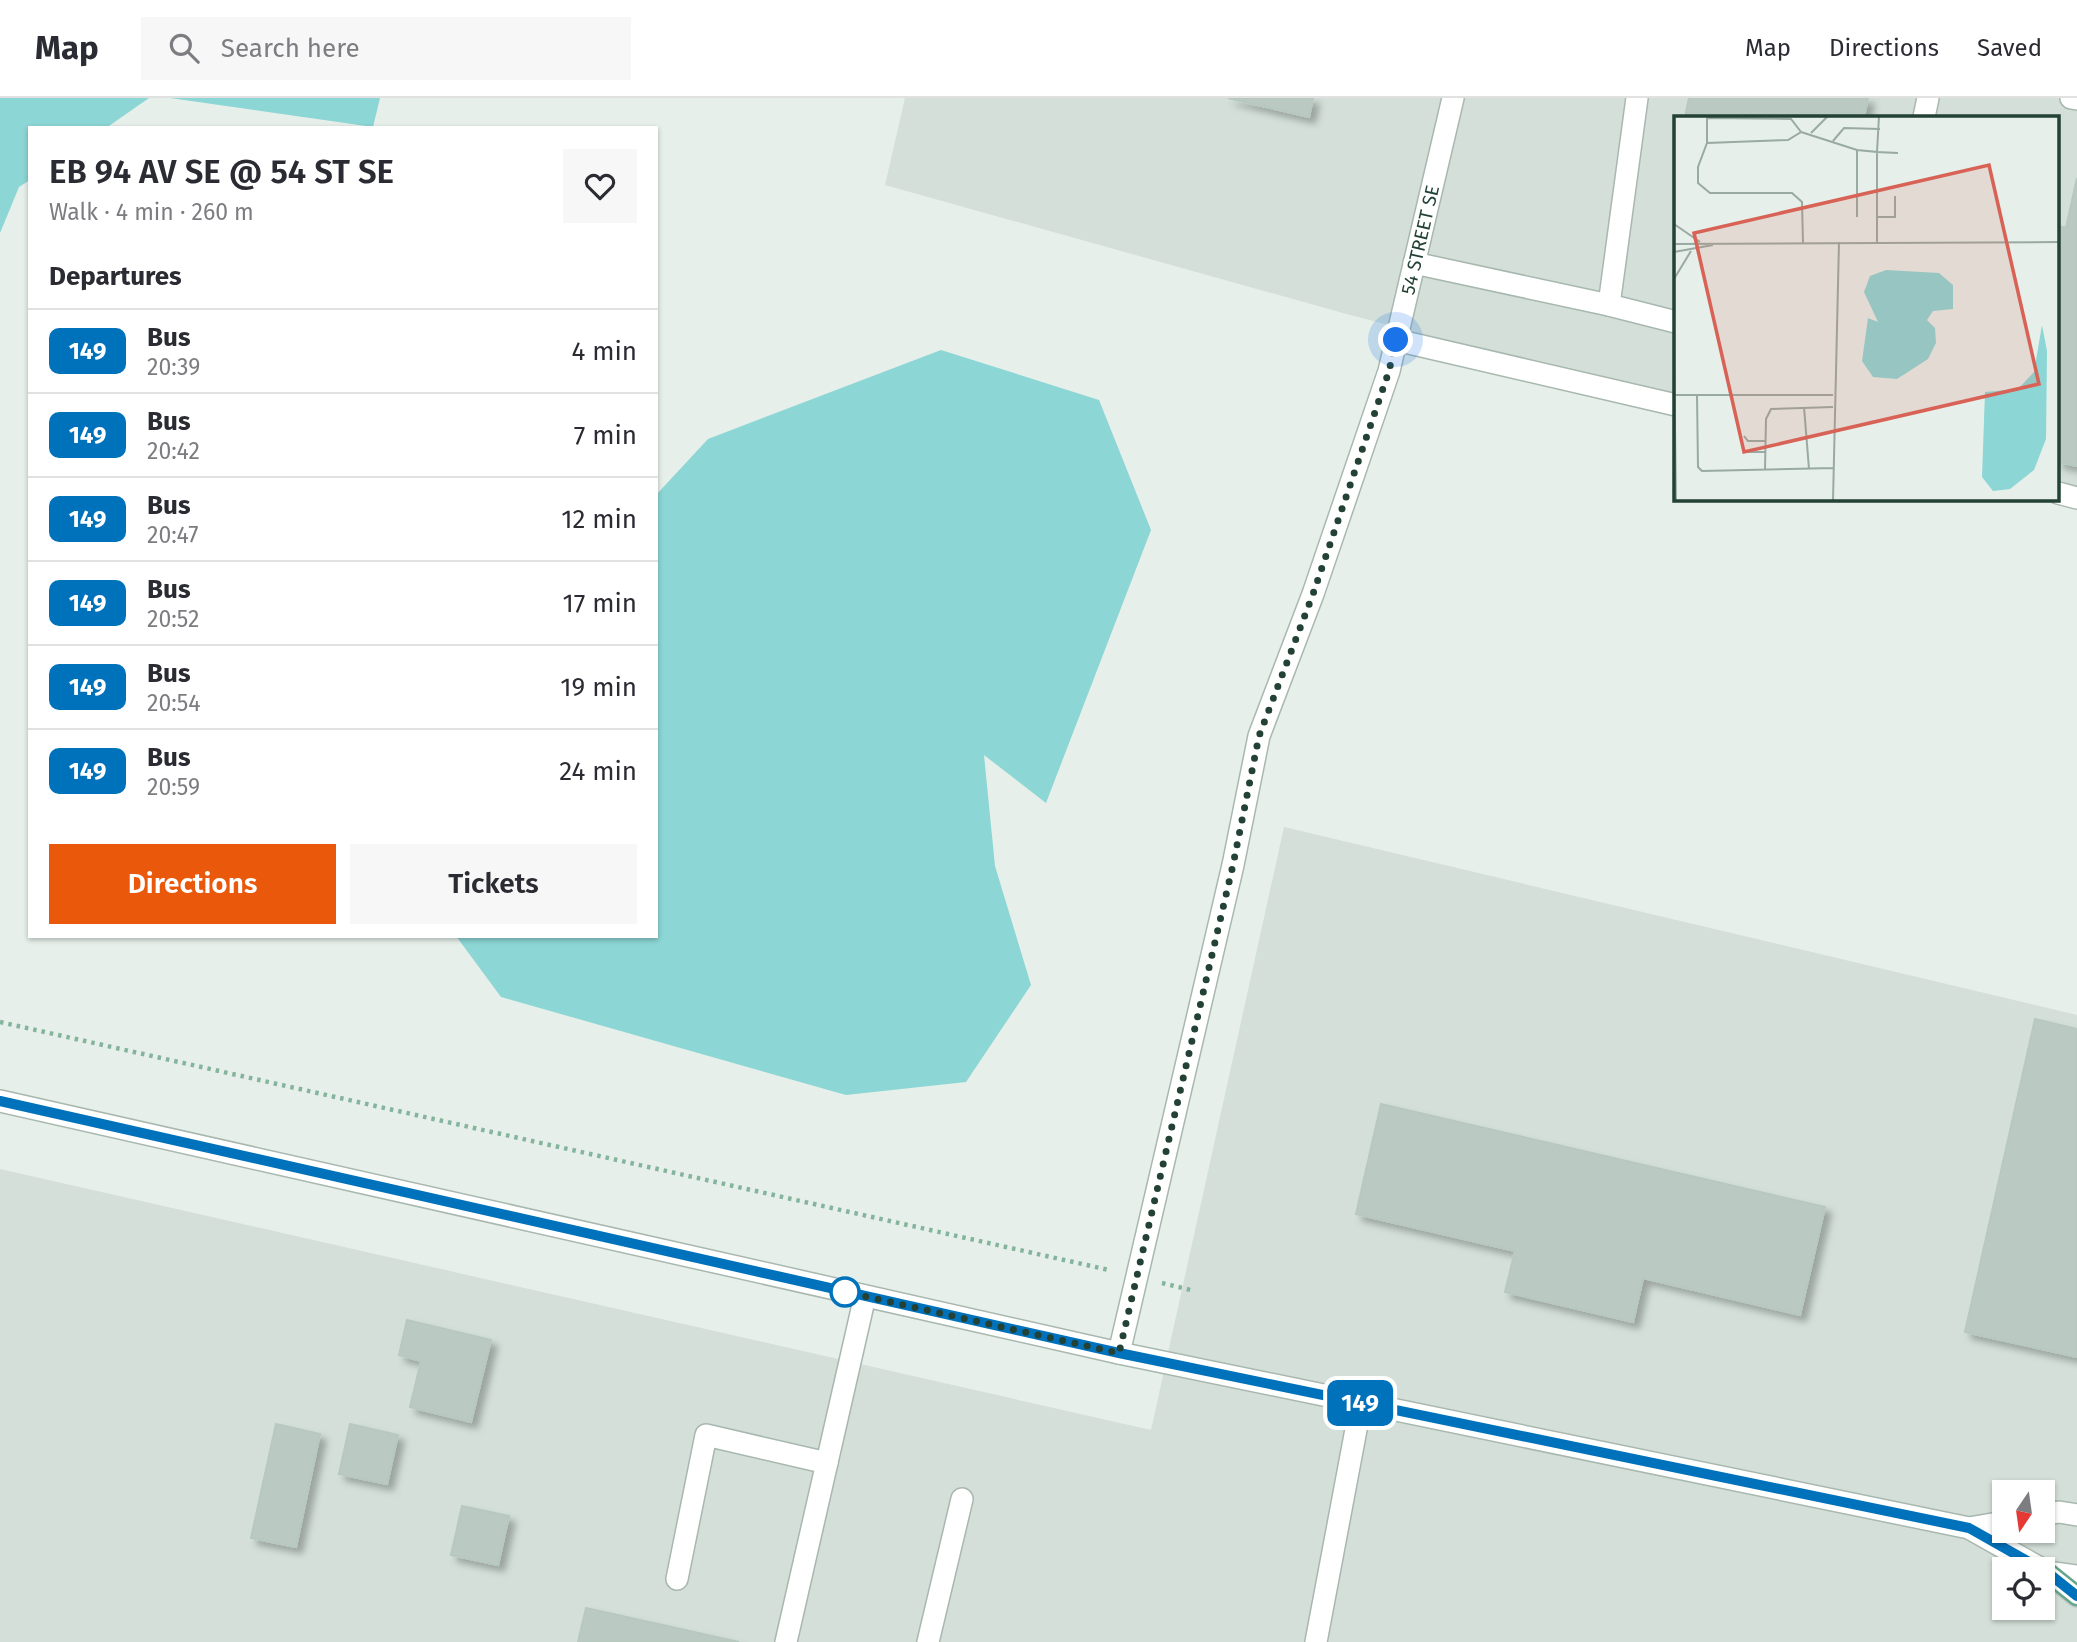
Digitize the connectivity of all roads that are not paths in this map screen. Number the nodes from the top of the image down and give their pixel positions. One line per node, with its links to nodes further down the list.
1 (1453, 98): 7 (street, 54 STREET SE)
2 (1637, 98): 8 (street)
3 (1928, 98): 6 (street)
4 (2071, 98): 5 (street)
5 (2077, 99)
6 (1924, 116)
7 (1415, 262): 8 (street); 10 (street, 54 STREET SE)
8 (1609, 305): 9 (street)
9 (1674, 321)
10 (1396, 340): 11 (street); 14 (street, 54 STREET SE)
11 (1674, 405)
12 (0, 1101): 13 (street)
13 (865, 1296): 14 (street); 16 (street)
14 (1119, 1353): 15 (street)
15 (1361, 1403): 21 (street); 30 (street)
16 (827, 1463): 26 (street); 28 (street)
17 (962, 1499): 29 (street)
18 (2055, 1513): 19 (street)
19 (2077, 1515)
20 (1992, 1524): 21 (street)
21 (1969, 1528): 22 (street)
22 (2020, 1557)
23 (2055, 1573): 24 (street)
24 (2077, 1576)
25 (2055, 1578): 27 (main road)
26 (677, 1579)
27 (2077, 1596)
28 (786, 1642)
29 (928, 1642)
30 (1316, 1642)

